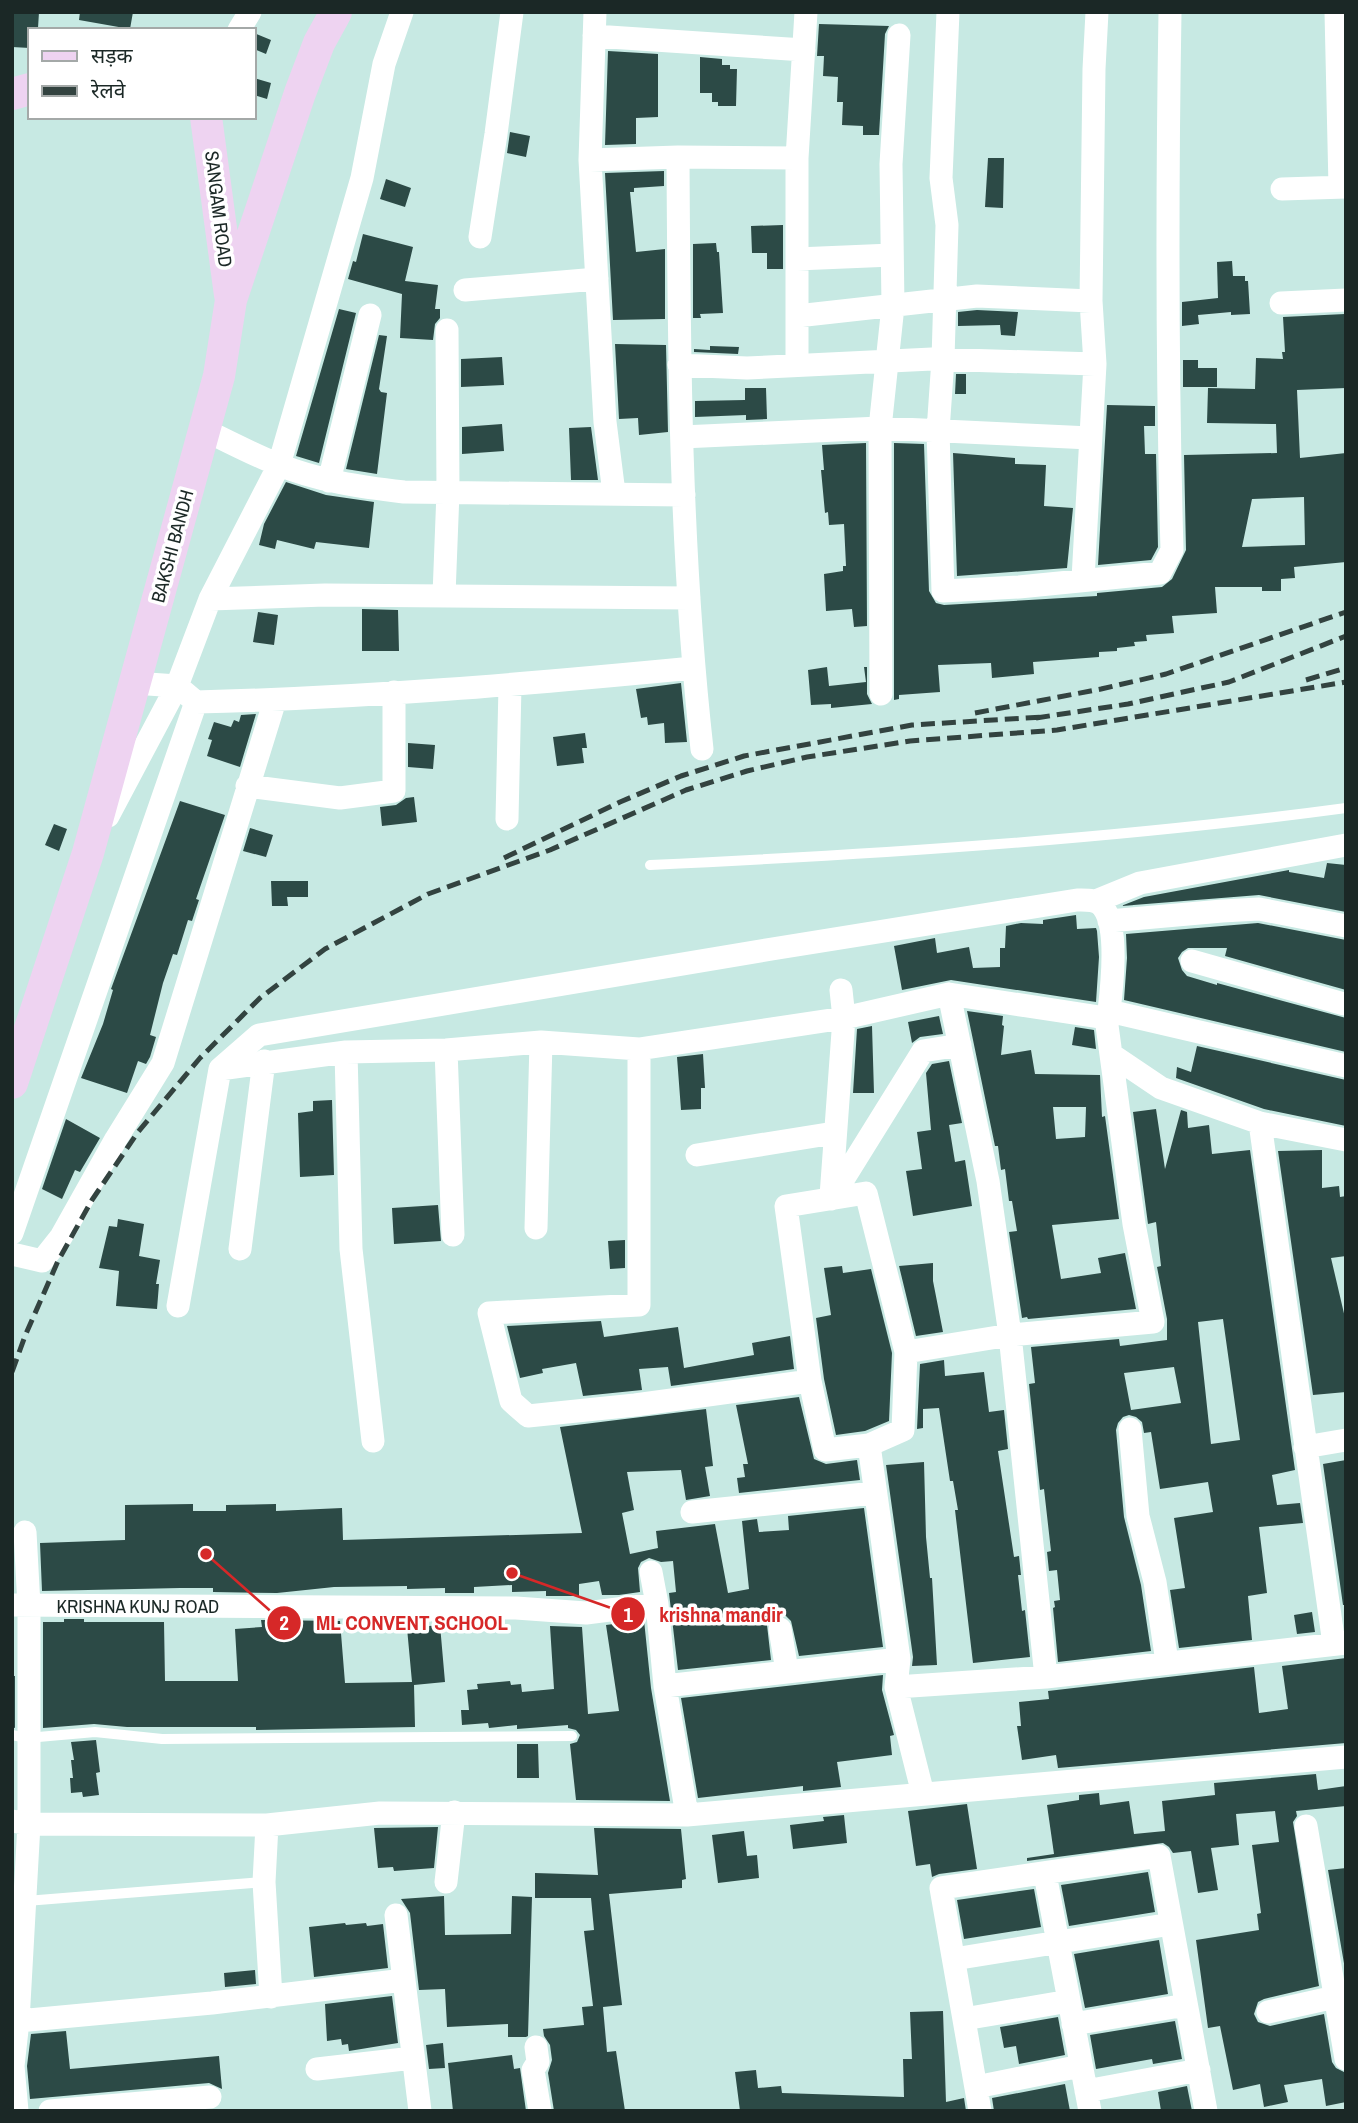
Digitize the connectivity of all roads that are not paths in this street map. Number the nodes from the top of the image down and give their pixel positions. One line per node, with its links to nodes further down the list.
1 (250, 12): 11 (street)
2 (335, 12): 28 (main road, BAKSHI BANDH)
3 (402, 12): 46 (street)
4 (512, 12): 22 (street)
5 (596, 12): 13 (street)
6 (806, 12): 14 (street)
7 (948, 12): 27 (street)
8 (1097, 12): 29 (street)
9 (1170, 12): 51 (street)
10 (1336, 12): 16 (street)
11 (240, 28)
12 (899, 34): 23 (street)
13 (594, 36): 14 (street); 19 (street)
14 (804, 50): 18 (street)
15 (206, 119): 28 (main road, SANGAM ROAD)
16 (1343, 124): 20 (street)
17 (678, 157): 18 (street); 19 (street); 40 (street)
18 (797, 158): 24 (street)
19 (590, 160): 25 (street)
20 (1343, 187): 21 (street)
21 (1282, 189)
22 (480, 237)
23 (892, 256): 24 (street); 32 (street)
24 (797, 259): 34 (street)
25 (597, 279): 26 (street); 49 (street)
26 (465, 290)
27 (945, 299): 29 (street); 32 (street); 36 (street)
28 (231, 300): 42 (main road, BAKSHI BANDH)
29 (1091, 300): 39 (street)
30 (1346, 300): 31 (street)
31 (1281, 303)
32 (893, 306): 34 (street); 37 (street)
33 (370, 315): 47 (street)
34 (797, 316): 38 (street)
35 (447, 330): 48 (street)
36 (943, 359): 37 (street); 39 (street); 43 (street)
37 (887, 362): 38 (street); 41 (street)
38 (796, 364): 40 (street)
39 (1095, 364): 45 (street)
40 (680, 365): 44 (street)
41 (880, 428): 43 (street); 44 (street); 60 (street)
42 (204, 430): 46 (street); 56 (main road, BAKSHI BANDH)
43 (937, 431): 45 (street); 51 (street)
44 (682, 437): 50 (street)
45 (1090, 438): 51 (street)
46 (279, 465): 47 (street); 53 (street)
47 (329, 481): 48 (street)
48 (448, 492): 49 (street); 52 (street)
49 (614, 493): 50 (street)
50 (684, 495): 54 (street)
51 (1083, 579)
52 (444, 595): 53 (street); 54 (street)
53 (210, 598): 57 (street)
54 (689, 598): 55 (street)
55 (692, 668): 58 (street); 63 (street)
56 (134, 683): 57 (street); 68 (main road, BAKSHI BANDH)
57 (177, 686): 62 (street); 68 (street)
58 (510, 686): 59 (street); 66 (street)
59 (394, 692): 61 (street); 64 (street)
60 (881, 694)
61 (275, 700): 62 (street); 64 (street)
62 (196, 702): 95 (street)
63 (702, 749)
64 (247, 786): 98 (street)
65 (1346, 808): 69 (lane)
66 (507, 819)
67 (1346, 845): 70 (street)
68 (88, 853): 88 (main road, BAKSHI BANDH)
69 (650, 865)
70 (1096, 901): 71 (street); 87 (street)
71 (1109, 921): 72 (street); 77 (street)
72 (1346, 926)
73 (1192, 961): 76 (street)
74 (841, 990): 78 (street)
75 (950, 994): 77 (street); 78 (street); 80 (street)
76 (1345, 1003)
77 (1108, 1014): 84 (street); 86 (street)
78 (844, 1018): 81 (street); 90 (street)
79 (541, 1042): 81 (street); 82 (street); 94 (street)
80 (960, 1045): 93 (street); 100 (street)
81 (639, 1049): 102 (street)
82 (446, 1050): 83 (street); 96 (street)
83 (346, 1052): 85 (street); 105 (street)
84 (1112, 1055): 89 (street); 100 (street)
85 (264, 1061): 87 (street); 97 (street)
86 (1346, 1066)
87 (220, 1069): 99 (street)
88 (12, 1083)
89 (1260, 1123): 91 (street); 107 (street)
90 (834, 1133): 92 (street); 93 (street)
91 (1346, 1140)
92 (697, 1155)
93 (831, 1199): 101 (street); 102 (street)
94 (536, 1228)
95 (12, 1233)
96 (453, 1235)
97 (240, 1249)
98 (12, 1254)
99 (178, 1306)
100 (1010, 1335): 101 (street); 119 (street)
101 (906, 1352): 106 (street)
102 (810, 1381): 106 (street)
103 (1130, 1429): 117 (street)
104 (1346, 1440): 107 (street)
105 (373, 1441)
106 (869, 1445): 108 (street)
107 (1305, 1447): 115 (street)
108 (874, 1493): 109 (street); 116 (street)
109 (692, 1511)
110 (25, 1532): 113 (street)
111 (651, 1572): 112 (street)
112 (657, 1604): 113 (street, KRISHNA KUNJ ROAD); 120 (street)
113 (21, 1605): 122 (street)
114 (780, 1629): 118 (street)
115 (1340, 1644): 117 (street)
116 (899, 1659): 118 (street); 121 (street)
117 (1167, 1662): 119 (street)
118 (787, 1671): 120 (street)
119 (1046, 1677): 121 (street)
120 (665, 1686): 127 (street)
121 (896, 1687): 125 (street)
122 (20, 1736): 123 (lane); 128 (street)
123 (572, 1736)
124 (1346, 1757): 125 (street)
125 (923, 1794): 127 (street)
126 (454, 1812): 127 (street); 129 (street); 133 (street)
127 (687, 1815)
128 (21, 1823): 129 (street); 134 (street)
129 (267, 1825): 132 (street)
130 (1306, 1826): 141 (street)
131 (1045, 1874): 136 (street); 137 (street); 138 (street)
132 (264, 1882): 134 (lane); 140 (street)
133 (446, 1882)
134 (19, 1900): 146 (street)
135 (396, 1915): 139 (street)
136 (1171, 1924): 137 (street); 142 (street)
137 (1058, 1943): 138 (street); 144 (street)
138 (954, 1959): 145 (street)
139 (404, 1980): 140 (street); 148 (street)
140 (271, 1997): 146 (street)
141 (1335, 1997): 143 (street); 149 (street)
142 (1186, 2004): 144 (street); 152 (street)
143 (1268, 2012)
144 (1071, 2013): 145 (street); 150 (street)
145 (964, 2019): 153 (street)
146 (18, 2021): 156 (street)
147 (536, 2047): 159 (street)
148 (413, 2057): 151 (street); 158 (street)
149 (1346, 2059)
150 (1081, 2066): 153 (street); 155 (street)
151 (317, 2069)
152 (1199, 2070): 155 (street); 161 (street)
153 (976, 2087): 160 (street)
154 (210, 2097): 157 (street)
155 (1088, 2101)
156 (17, 2111)
157 (50, 2111)
158 (420, 2111)
159 (540, 2111)
160 (980, 2111)
161 (1206, 2111)

